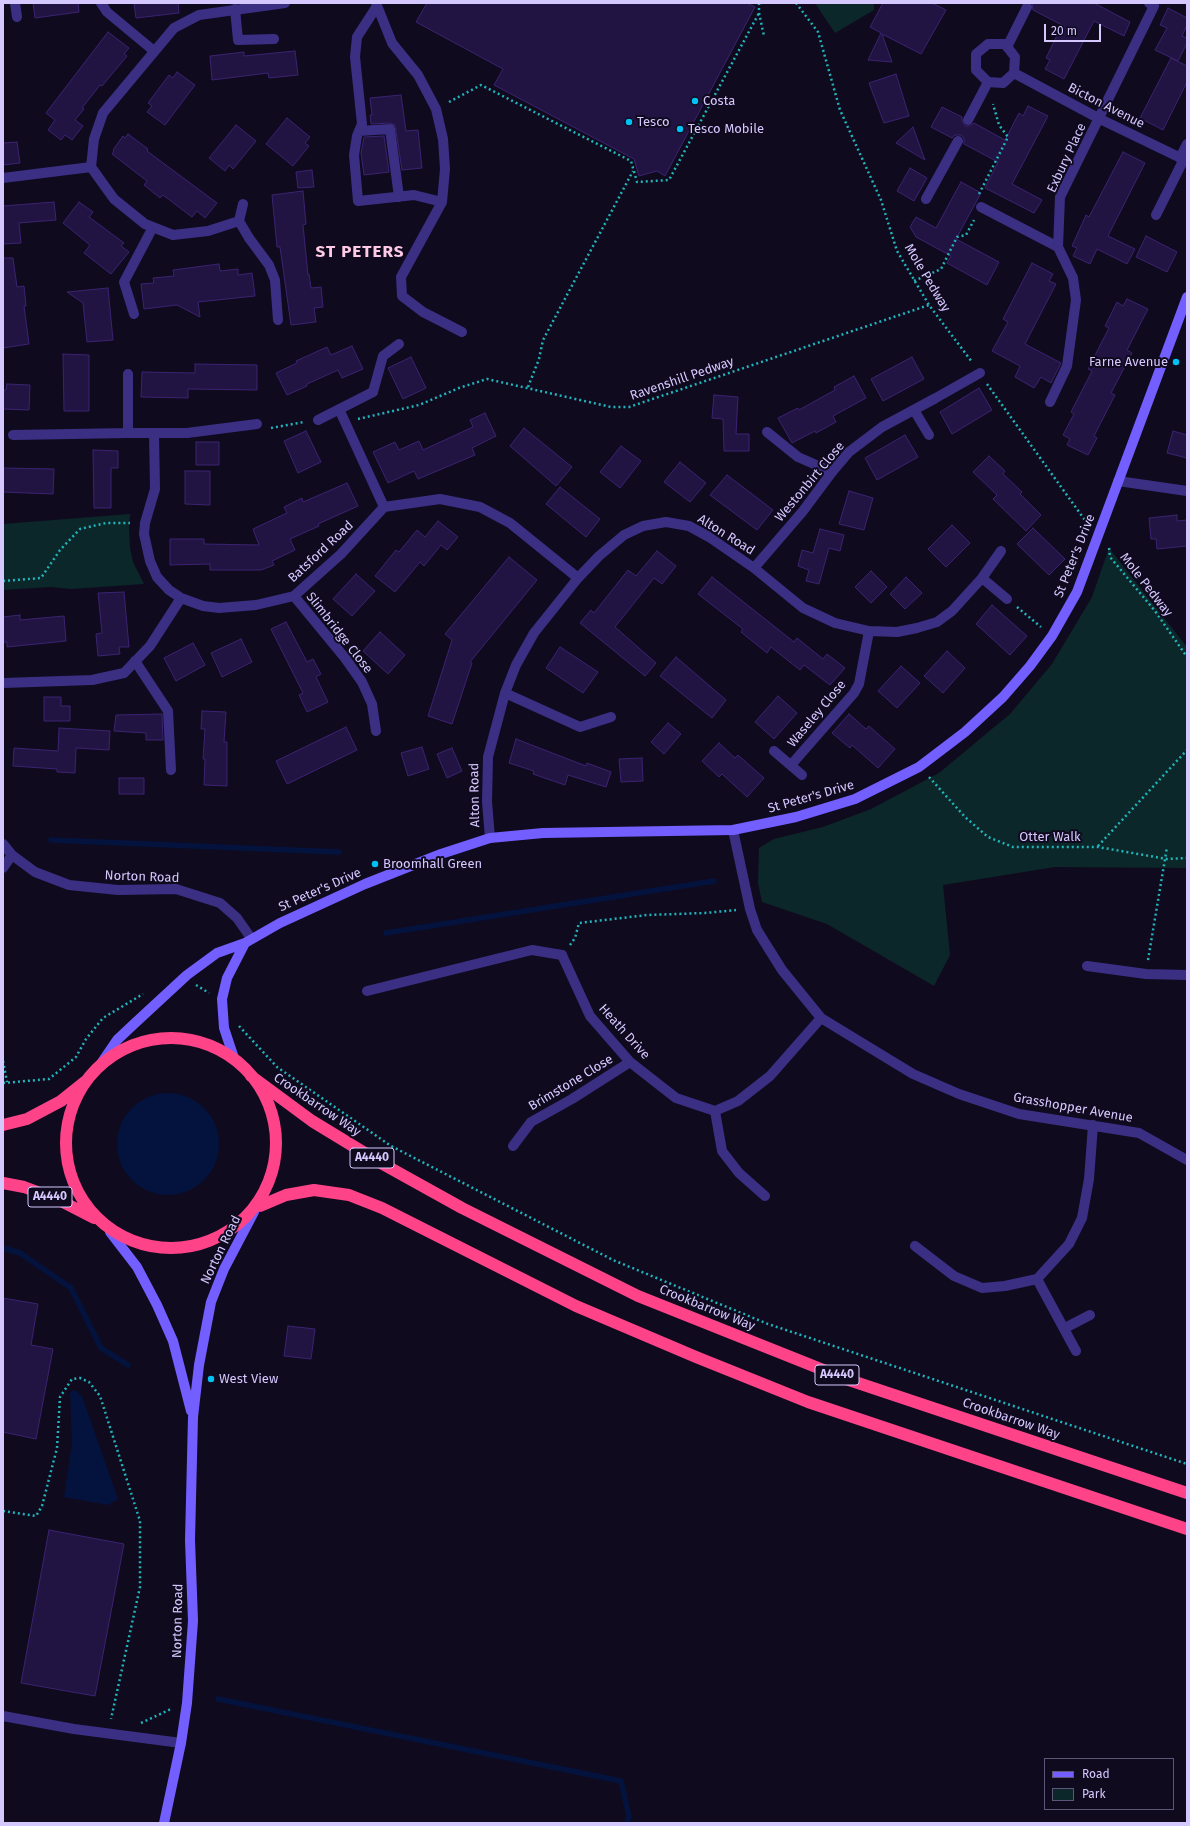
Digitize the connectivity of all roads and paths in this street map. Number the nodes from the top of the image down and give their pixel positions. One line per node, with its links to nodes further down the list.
1 (15, 3): 11 (street)
2 (101, 3): 15 (street)
3 (285, 3): 8 (street)
4 (759, 3): 10 (path)
5 (796, 3): 38 (path, Mole Pedway)
6 (1149, 3): 19 (street, Exbury Place)
7 (376, 4): 18 (street); 21 (street)
8 (232, 7): 13 (street); 15 (street)
9 (1027, 7): 14 (street)
10 (759, 14): 12 (path); 26 (path)
11 (17, 16)
12 (764, 36)
13 (274, 39)
14 (1007, 47): 16 (street); 17 (street)
15 (154, 51): 25 (street)
16 (1014, 72): 17 (street); 19 (street, Bicton Avenue)
17 (988, 82): 20 (street)
18 (436, 109): 26 (path); 30 (street)
19 (1100, 119): 24 (street, Bicton Avenue); 36 (street, Exbury Place)
20 (968, 120)
21 (359, 131): 28 (street); 28 (street)
22 (958, 141): 29 (street)
23 (1187, 144): 24 (street)
24 (1184, 159): 33 (street)
25 (91, 167): 27 (street); 35 (street)
26 (633, 171): 45 (path)
27 (3, 178)
28 (399, 196): 30 (street)
29 (926, 199)
30 (442, 202): 41 (street)
31 (243, 204): 34 (street)
32 (981, 207): 36 (street)
33 (1156, 215)
34 (239, 221): 35 (street); 40 (street)
35 (153, 227): 39 (street)
36 (1058, 247): 46 (street, Exbury Place)
37 (1187, 297): 58 (street, St Peter's Drive)
38 (929, 305): 44 (path, Mole Pedway); 45 (path, Ravenshill Pedway)
39 (134, 314)
40 (278, 320)
41 (462, 332)
42 (399, 344): 47 (street)
43 (128, 374): 53 (street)
44 (980, 374): 48 (street, Westonbirt Close); 62 (path, Mole Pedway)
45 (528, 387): 50 (path, Ravenshill Pedway)
46 (1050, 402)
47 (339, 409): 49 (street); 50 (street)
48 (914, 410): 56 (street); 57 (street, Westonbirt Close)
49 (318, 420)
50 (345, 421): 60 (street)
51 (257, 424): 54 (street)
52 (767, 432): 57 (street)
53 (128, 433): 54 (street); 55 (street)
54 (154, 434): 61 (street, Batsford Road)
55 (13, 435)
56 (928, 435)
57 (832, 472): 65 (street, Westonbirt Close)
58 (1118, 481): 59 (street); 83 (street, St Peter's Drive)
59 (1187, 491)
60 (384, 507): 66 (street); 69 (street, Batsford Road)
61 (145, 523): 68 (path); 70 (street, Batsford Road)
62 (1089, 527)
63 (1109, 542): 74 (path, Mole Pedway)
64 (1001, 551): 67 (street, Alton Road)
65 (754, 568): 66 (street, Alton Road); 73 (street, Alton Road)
66 (578, 578): 77 (street, Alton Road)
67 (982, 578): 71 (street); 73 (street, Alton Road)
68 (3, 581)
69 (294, 596): 70 (street, Batsford Road); 79 (street, Slimbridge Close)
70 (181, 598): 75 (street)
71 (1007, 599): 72 (path)
72 (1041, 627)
73 (869, 631): 82 (street, Waseley Close)
74 (1187, 658)
75 (135, 661): 76 (street); 84 (street)
76 (3, 683)
77 (506, 693): 78 (street); 87 (street, Alton Road)
78 (611, 717)
79 (376, 731)
80 (1187, 750): 89 (path)
81 (774, 751): 82 (street, Waseley Close)
82 (791, 765): 85 (street, Waseley Close)
83 (920, 767): 86 (street, St Peter's Drive); 89 (path, Otter Walk)
84 (171, 770)
85 (802, 775)
86 (733, 830): 87 (street, St Peter's Drive); 95 (street, Grasshopper Avenue)
87 (490, 838): 96 (street, St Peter's Drive)
88 (3, 844): 91 (street, Norton Road)
89 (1098, 847): 93 (path, Otter Walk)
90 (1167, 847): 93 (path)
91 (12, 855): 94 (street); 96 (street, Norton Road)
92 (1187, 858): 93 (path, Otter Walk)
93 (1166, 859): 99 (path)
94 (3, 868)
95 (750, 909): 97 (path); 105 (street, Grasshopper Avenue)
96 (248, 940): 107 (street); 109 (street, St Peter's Drive)
97 (562, 955): 103 (street); 110 (street, Heath Drive)
98 (1087, 966): 99 (street)
99 (1146, 974): 100 (street)
100 (1187, 975)
101 (197, 985): 104 (path)
102 (149, 989): 113 (path)
103 (367, 991)
104 (214, 995)
105 (821, 1018): 115 (street); 117 (street, Grasshopper Avenue)
106 (236, 1022): 131 (path)
107 (234, 1058): 109 (highway); 111 (highway)
108 (3, 1061): 113 (path)
109 (102, 1062): 112 (highway)
110 (630, 1062): 115 (street, Heath Drive); 118 (street, Brimstone Close)
111 (251, 1076): 122 (highway); 132 (highway, Crookbarrow Way / A4440)
112 (86, 1081): 116 (highway); 123 (highway)
113 (7, 1082): 114 (path)
114 (3, 1083)
115 (715, 1112): 121 (street)
116 (3, 1125)
117 (1093, 1125): 119 (street, Grasshopper Avenue); 126 (street)
118 (512, 1146)
119 (1187, 1160)
120 (3, 1182): 123 (highway, A4440)
121 (764, 1196)
122 (257, 1209): 124 (highway); 130 (street, Norton Road); 134 (highway, A4440)
123 (94, 1218): 124 (highway)
124 (110, 1232): 130 (street, Norton Road)
125 (915, 1246): 126 (street)
126 (1038, 1279): 128 (street)
127 (1090, 1316): 128 (street)
128 (1065, 1328): 129 (street)
129 (1076, 1350)
130 (193, 1417): 135 (street, Norton Road)
131 (1187, 1464)
132 (1187, 1493)
133 (3, 1511): 138 (path)
134 (1187, 1529)
135 (187, 1703): 140 (path); 141 (street, Norton Road)
136 (3, 1716): 141 (street)
137 (103, 1718): 138 (path)
138 (111, 1719): 139 (path)
139 (117, 1720)
140 (136, 1725)
141 (181, 1743): 142 (street, Norton Road)
142 (164, 1823)

